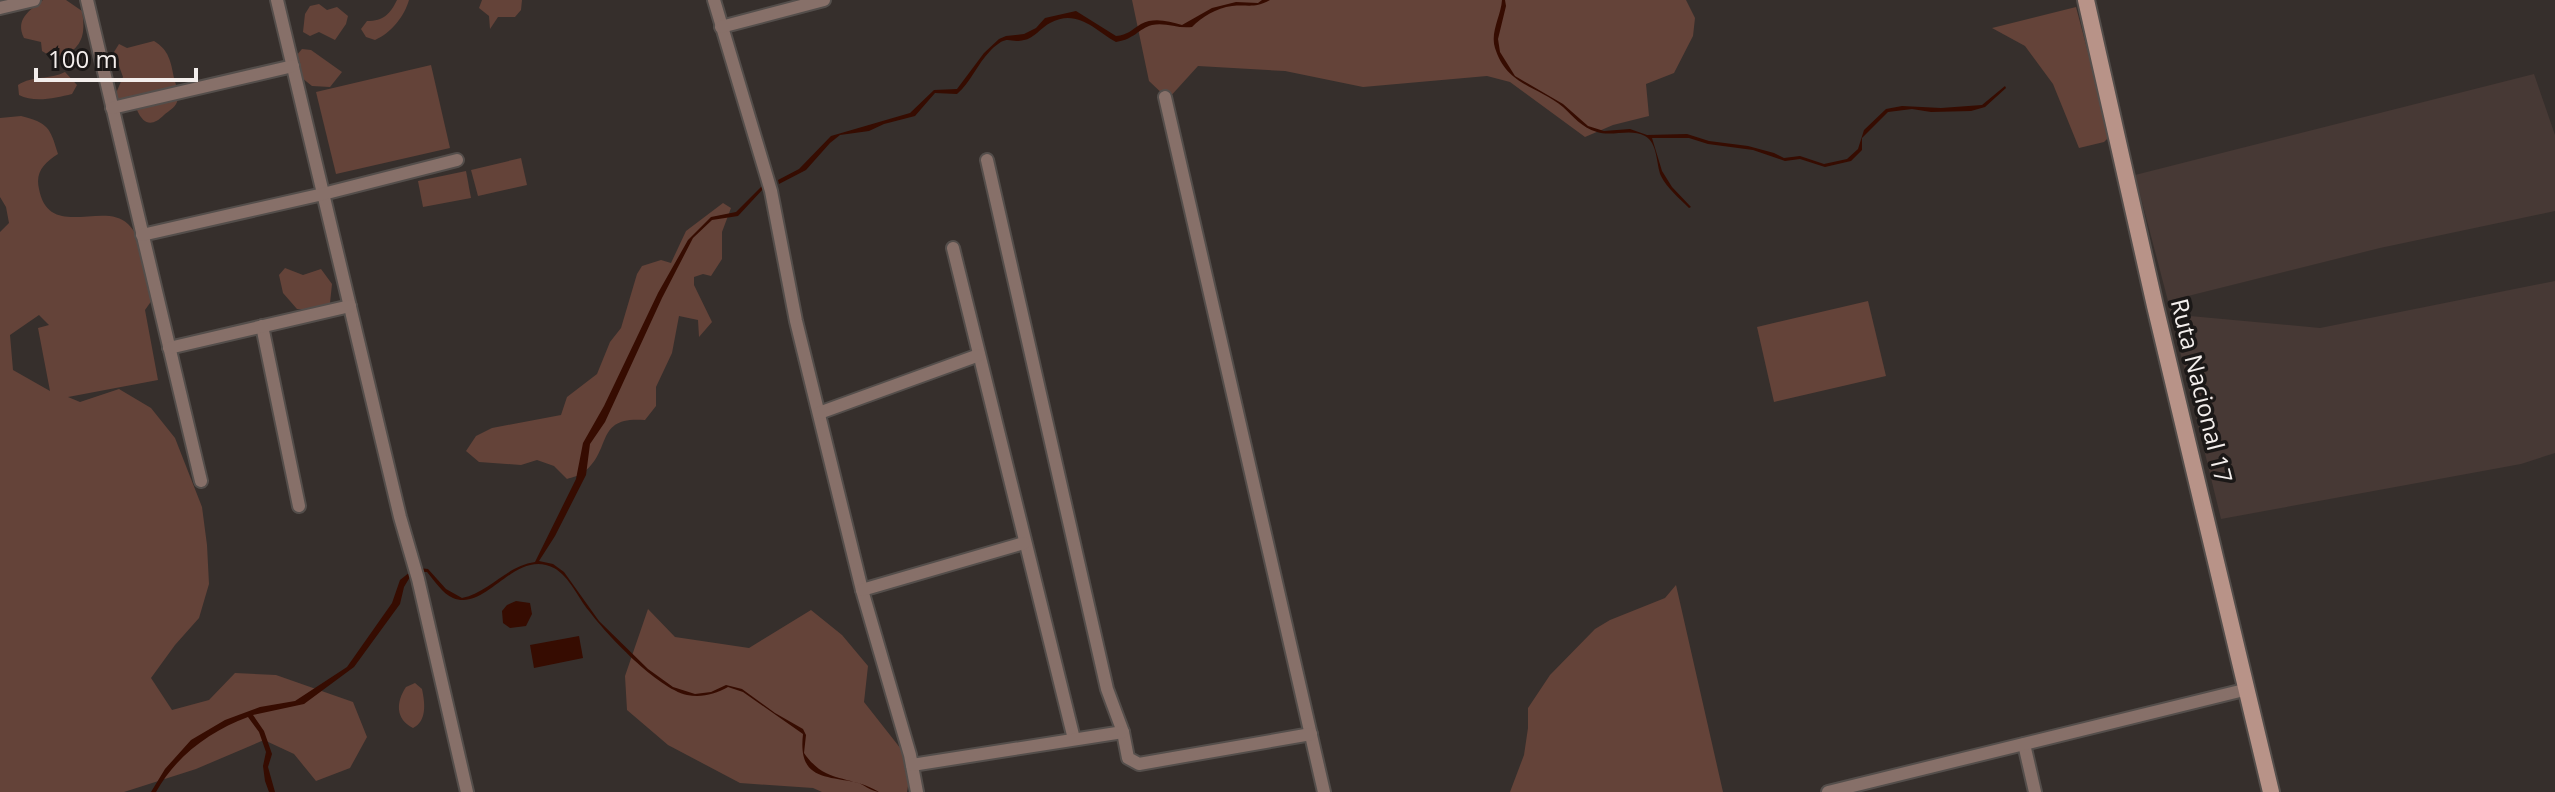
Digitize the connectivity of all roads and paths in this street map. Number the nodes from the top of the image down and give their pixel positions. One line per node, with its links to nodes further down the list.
1 (34, 0): 7 (street)
2 (87, 0): 11 (street)
3 (277, 0): 9 (street)
4 (714, 0): 8 (street)
5 (826, 0): 8 (street)
6 (2086, 0): 26 (street, Ruta Nacional 17)
7 (0, 8)
8 (721, 27): 21 (street)
9 (293, 66): 11 (street); 14 (street)
10 (1165, 97): 28 (street)
11 (112, 108): 15 (street)
12 (457, 160): 14 (street)
13 (987, 160): 27 (street)
14 (323, 194): 15 (street); 17 (street)
15 (142, 235): 19 (street)
16 (953, 248): 20 (street)
17 (350, 306): 18 (street); 32 (street)
18 (262, 326): 19 (street); 23 (street)
19 (169, 348): 22 (street)
20 (979, 355): 21 (street); 24 (street)
21 (819, 413): 25 (street)
22 (201, 481)
23 (299, 506)
24 (1024, 543): 25 (street); 29 (street)
25 (862, 590): 31 (street)
26 (2248, 689): 30 (street); 37 (street, Ruta Nacional 17)
27 (1123, 732): 28 (street); 29 (street)
28 (1311, 734): 34 (street)
29 (1074, 739): 31 (street)
30 (2024, 744): 35 (street); 36 (street)
31 (912, 765): 33 (street)
32 (467, 792)
33 (917, 792)
34 (1324, 792)
35 (1830, 792)
36 (2035, 792)
37 (2271, 792)

